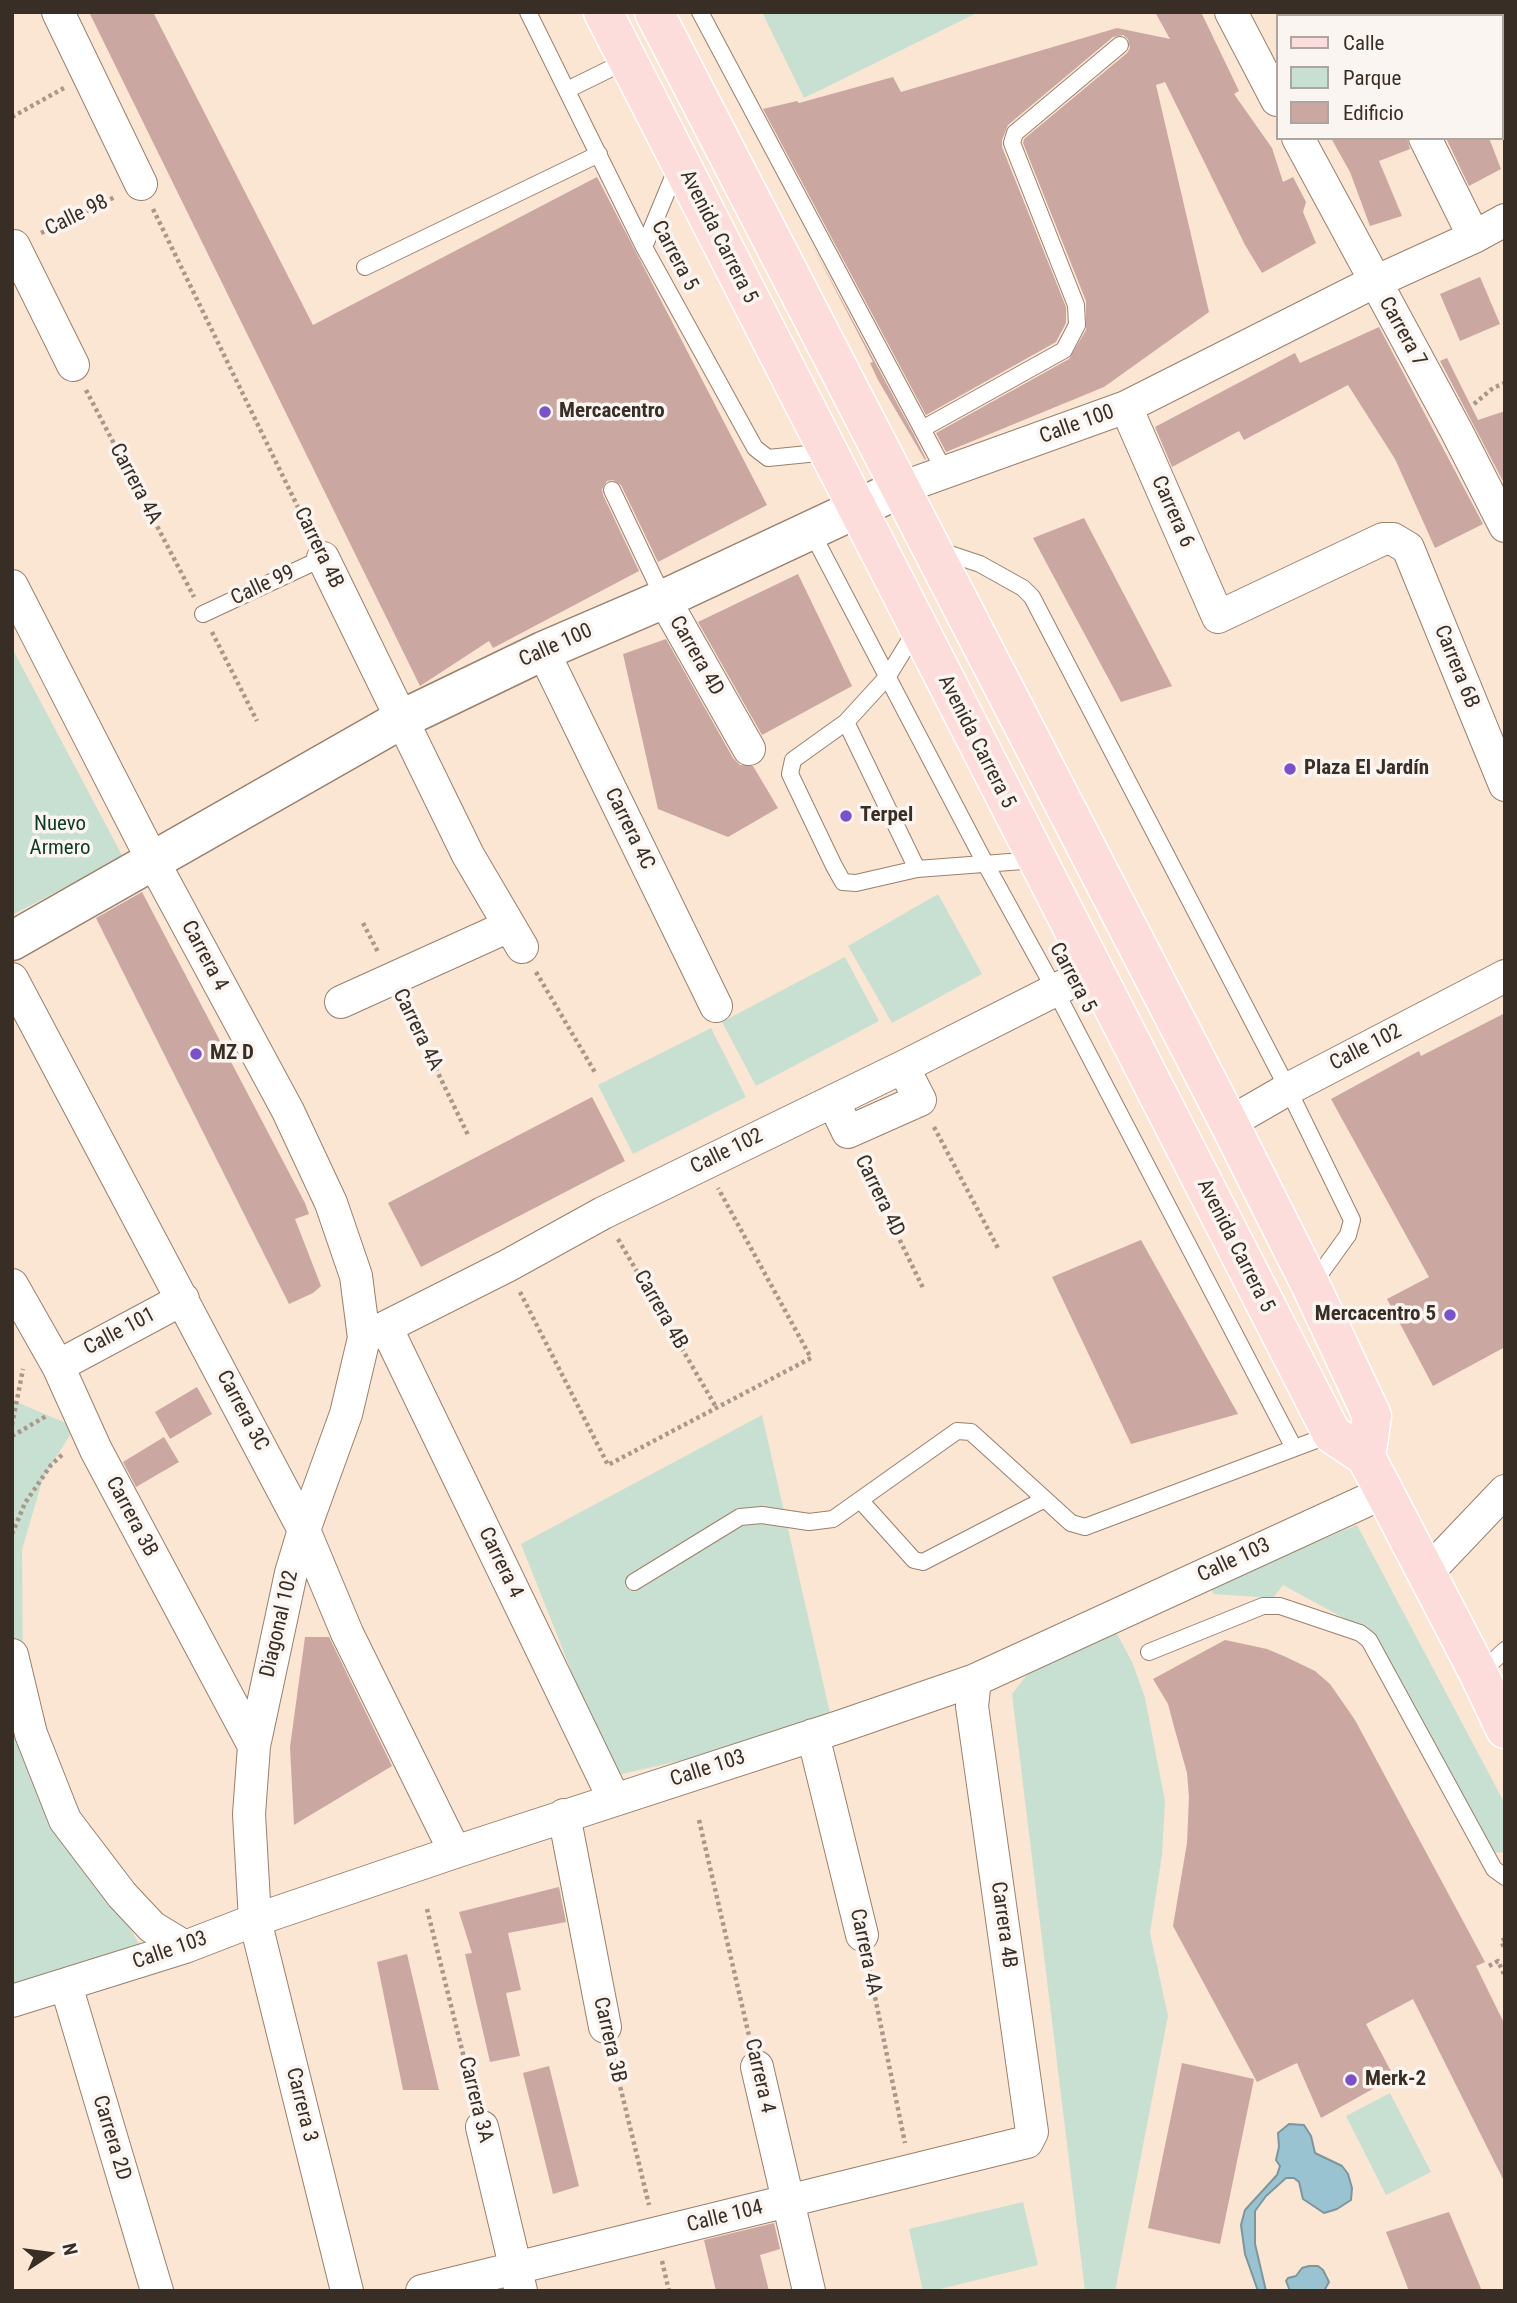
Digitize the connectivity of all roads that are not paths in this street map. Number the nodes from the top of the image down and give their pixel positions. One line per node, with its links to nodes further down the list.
1 (58, 12): 16 (street)
2 (528, 12): 10 (lane, Carrera 5)
3 (603, 12): 8 (main road, Avenida Carrera 5)
4 (654, 12): 28 (main road)
5 (700, 12): 25 (lane)
6 (1231, 12): 9 (street)
7 (1121, 45): 25 (lane)
8 (628, 60): 10 (lane); 15 (main road, Avenida Carrera 5)
9 (1269, 63): 11 (street)
10 (567, 90): 14 (lane, Carrera 5)
11 (1276, 95)
12 (1299, 140): 22 (street, Carrera 7)
13 (1426, 140): 18 (street)
14 (599, 154): 20 (lane, Carrera 5); 21 (lane)
15 (679, 161): 20 (lane); 26 (main road, Avenida Carrera 5)
16 (141, 184)
17 (1505, 220): 18 (street, Calle 100)
18 (1474, 237): 22 (street, Calle 100)
19 (13, 247): 23 (street)
20 (645, 247): 26 (lane, Carrera 5)
21 (365, 267)
22 (1374, 282): 24 (street, Calle 100); 31 (street, Carrera 7)
23 (73, 365)
24 (1126, 407): 27 (street, Calle 100); 34 (street, Carrera 6)
25 (922, 429): 27 (lane)
26 (828, 452): 30 (main road, Avenida Carrera 5)
27 (945, 472): 28 (street, Calle 100)
28 (901, 488): 30 (street, Calle 100); 33 (main road)
29 (612, 490): 37 (lane)
30 (857, 507): 32 (street, Calle 100); 39 (main road, Avenida Carrera 5)
31 (1505, 527)
32 (810, 529): 37 (street, Calle 100); 41 (lane, Carrera 5)
33 (932, 548): 58 (lane); 60 (main road)
34 (1408, 548): 45 (street, Carrera 6B)
35 (323, 558): 38 (lane, Calle 99); 42 (street, Carrera 4B)
36 (12, 586): 47 (street, Carrera 4)
37 (664, 599): 40 (street, Calle 100); 44 (street, Carrera 4D)
38 (203, 614)
39 (917, 627): 41 (lane); 46 (main road, Avenida Carrera 5)
40 (542, 651): 42 (street, Calle 100); 56 (street, Carrera 4C)
41 (888, 676): 43 (lane); 48 (lane, Carrera 5)
42 (402, 719): 47 (street, Calle 100); 55 (street, Carrera 4B)
43 (846, 722): 49 (lane); 49 (lane)
44 (749, 749)
45 (1505, 785)
46 (1036, 860): 48 (lane); 51 (main road, Avenida Carrera 5)
47 (153, 861): 50 (street, Calle 100); 64 (street, Carrera 4)
48 (985, 863): 49 (lane); 54 (lane, Carrera 5)
49 (917, 869)
50 (12, 941)
51 (1093, 971): 54 (street, Calle 102); 66 (main road, Avenida Carrera 5)
52 (1505, 976): 58 (street, Calle 102)
53 (12, 979): 63 (street, Carrera 3C)
54 (1055, 990): 57 (street, Calle 102); 67 (lane, Carrera 5)
55 (341, 1002)
56 (716, 1006)
57 (903, 1067): 59 (street, Calle 102); 59 (street, Carrera 4D)
58 (1287, 1089): 60 (street, Calle 102); 62 (lane)
59 (833, 1101): 64 (street, Calle 102)
60 (1229, 1123): 62 (main road)
61 (12, 1284): 65 (street, Carrera 3B)
62 (1311, 1286): 68 (main road)
63 (183, 1299): 65 (street, Calle 101); 73 (street, Carrera 3C)
64 (375, 1332): 73 (street, Diagonal 102); 83 (street, Carrera 4)
65 (58, 1366): 82 (street, Carrera 3B)
66 (1332, 1434): 67 (lane); 68 (main road, Avenida Carrera 5)
67 (1294, 1448): 71 (lane)
68 (1366, 1457): 70 (main road, Avenida Carrera 5)
69 (1505, 1491): 74 (street)
70 (1385, 1492): 74 (main road, Avenida Carrera 5); 79 (street, Calle 103)
71 (1045, 1499): 72 (lane); 72 (lane)
72 (860, 1500): 75 (lane)
73 (304, 1530): 82 (street, Diagonal 102); 85 (street, Carrera 3C)
74 (1427, 1573): 78 (main road, Avenida Carrera 5)
75 (634, 1582)
76 (1149, 1652): 86 (lane)
77 (12, 1655): 89 (street)
78 (1492, 1662): 80 (main road, Avenida Carrera 5)
79 (974, 1693): 81 (street, Calle 103); 95 (street, Carrera 4B)
80 (1505, 1729)
81 (813, 1735): 83 (street, Calle 103); 88 (street, Carrera 4A)
82 (254, 1746): 87 (street, Diagonal 102)
83 (614, 1799): 84 (street, Calle 103)
84 (567, 1830): 85 (street, Calle 103); 92 (street, Carrera 3B)
85 (454, 1852): 87 (street, Calle 103)
86 (1505, 1877)
87 (255, 1920): 89 (street, Calle 103); 99 (street, Carrera 3)
88 (862, 1935)
89 (186, 1947): 90 (street, Calle 103)
90 (66, 1985): 91 (street, Calle 103); 98 (street, Carrera 2D)
91 (12, 2001)
92 (605, 2027)
93 (757, 2067): 96 (street, Carrera 4)
94 (482, 2127): 97 (street, Carrera 3A)
95 (1027, 2142): 96 (street, Calle 104)
96 (788, 2201): 97 (street, Calle 104); 101 (street, Carrera 4)
97 (518, 2279): 100 (street, Calle 104)
98 (157, 2291)
99 (347, 2291)
100 (422, 2291)
101 (808, 2291)

